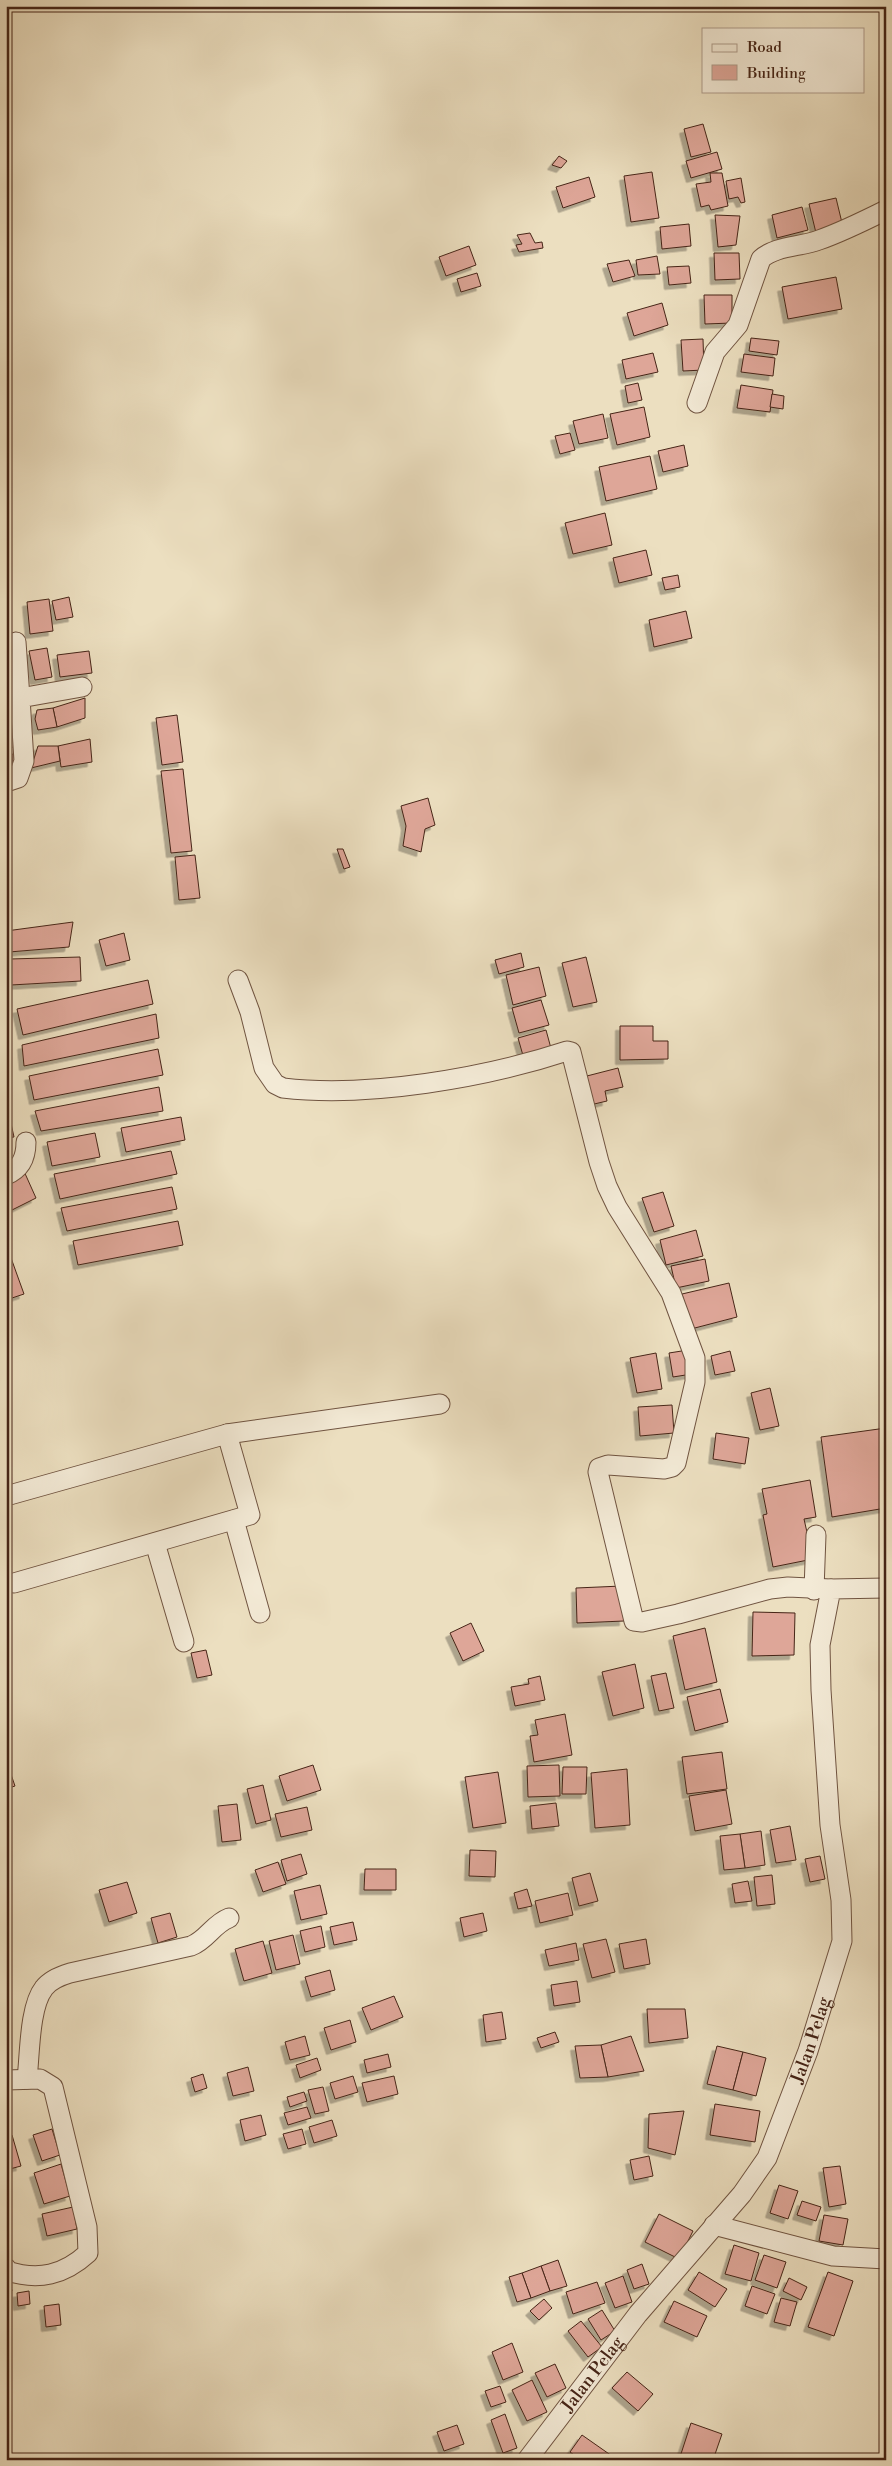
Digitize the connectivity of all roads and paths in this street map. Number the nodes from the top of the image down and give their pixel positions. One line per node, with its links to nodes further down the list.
1 (886, 210): 2 (street)
2 (697, 403)
3 (16, 642): 5 (street)
4 (82, 687): 5 (street)
5 (13, 698): 6 (street)
6 (6, 782)
7 (238, 980): 18 (street)
8 (26, 1142): 9 (street)
9 (6, 1175)
10 (440, 1404): 11 (street)
11 (227, 1434): 12 (street); 13 (street)
12 (6, 1496)
13 (234, 1520): 15 (street); 19 (street)
14 (816, 1535): 18 (street, Jalan Pelag)
15 (155, 1543): 16 (street); 20 (street)
16 (14, 1583)
17 (886, 1588): 18 (street)
18 (822, 1590): 24 (street, Jalan Pelag)
19 (260, 1613)
20 (184, 1642)
21 (229, 1918): 22 (street)
22 (27, 2079): 23 (street); 26 (street)
23 (6, 2080)
24 (714, 2225): 25 (street); 27 (street, Jalan Pelag)
25 (886, 2260)
26 (7, 2270)
27 (527, 2460)

